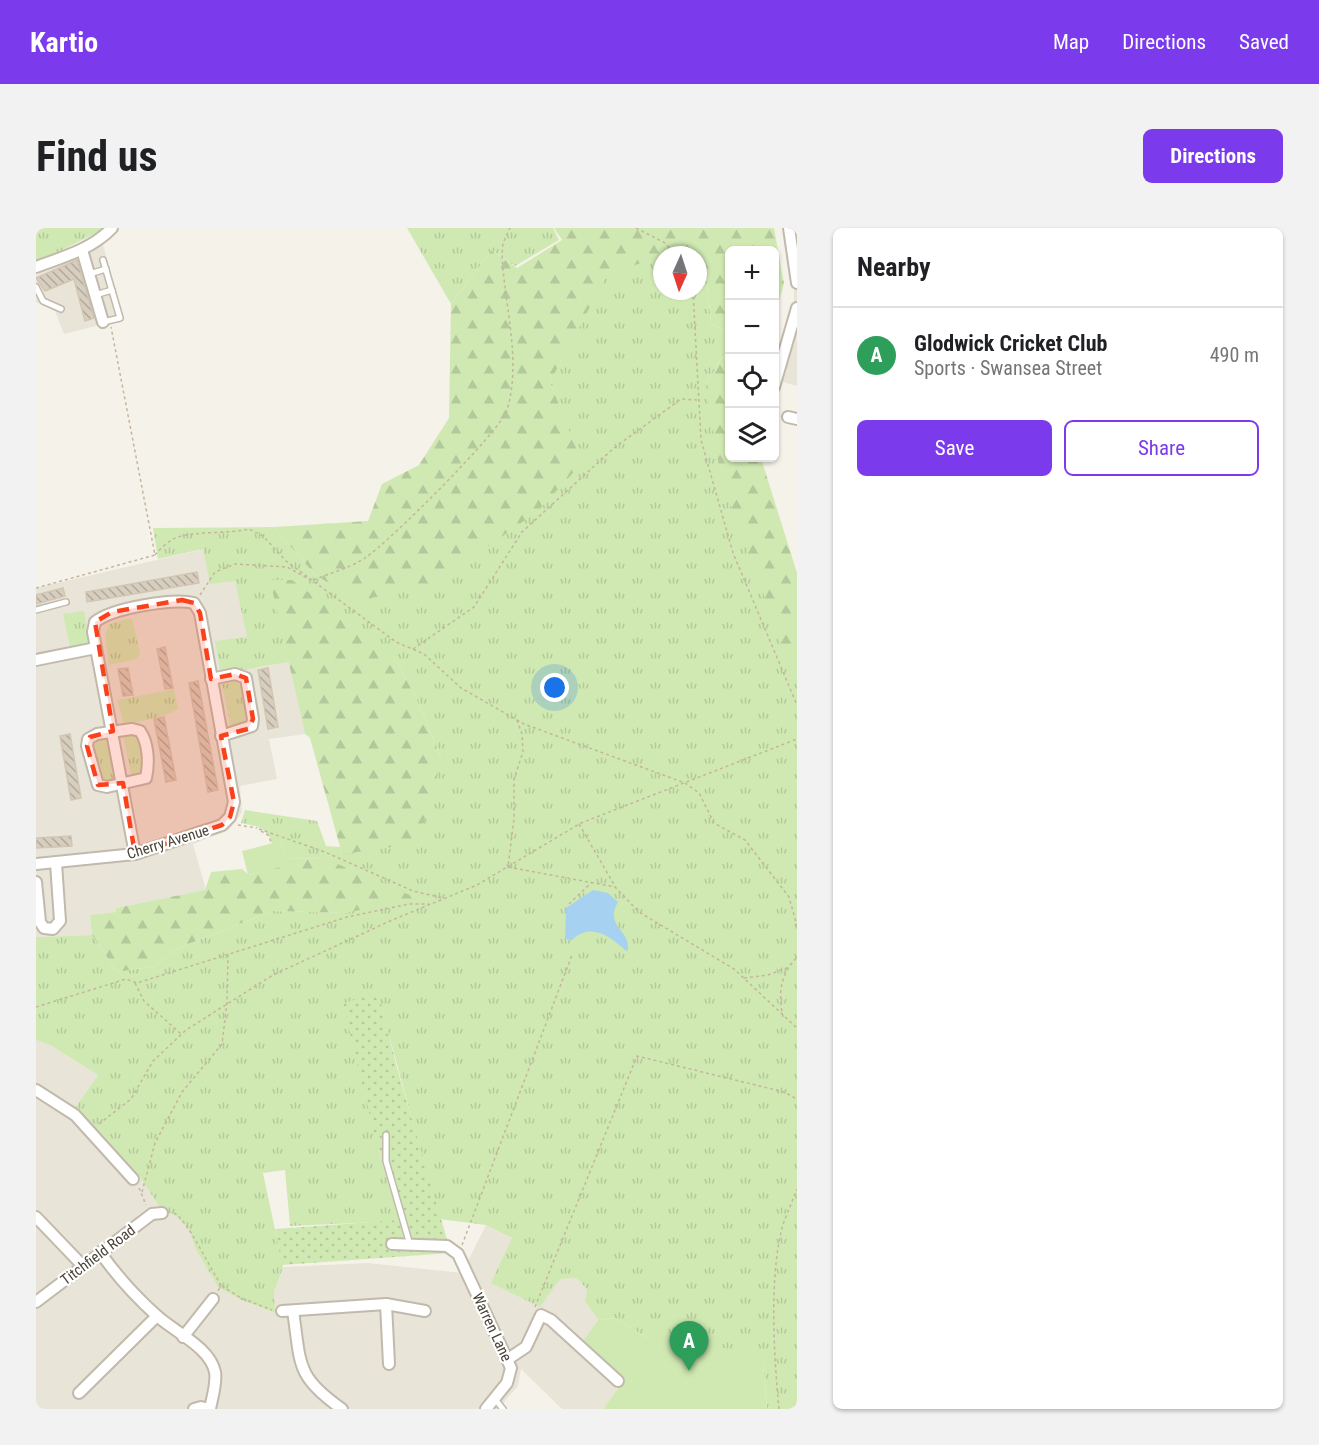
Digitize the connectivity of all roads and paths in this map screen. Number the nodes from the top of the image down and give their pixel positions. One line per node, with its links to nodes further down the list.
1 (112, 228): 6 (street)
2 (510, 228): 22 (path)
3 (635, 228): 5 (path)
4 (789, 228): 11 (street)
5 (668, 246)
6 (82, 250): 8 (street); 10 (street)
7 (103, 260): 9 (lane)
8 (36, 267)
9 (106, 269): 10 (lane); 13 (lane)
10 (89, 274): 14 (street)
11 (797, 283)
12 (36, 287): 17 (lane)
13 (112, 290): 14 (lane); 18 (lane)
14 (95, 295): 18 (street)
15 (693, 300): 20 (path)
16 (797, 308): 19 (street)
17 (61, 309)
18 (106, 321): 21 (path)
19 (779, 370)
20 (698, 400): 28 (path); 31 (path)
21 (155, 555): 22 (path); 23 (path)
22 (312, 581): 25 (path); 28 (path)
23 (36, 588)
24 (66, 602): 26 (lane)
25 (194, 603): 27 (street); 30 (street, Cherry Avenue)
26 (36, 610)
27 (96, 648): 29 (street); 33 (street)
28 (413, 649): 32 (path)
29 (36, 660)
30 (211, 679): 34 (street, Cherry Avenue); 34 (street)
31 (797, 705)
32 (517, 720): 37 (path); 45 (path)
33 (113, 731): 36 (street); 36 (street); 36 (street)
34 (221, 735): 38 (street, Cherry Avenue)
35 (797, 739): 37 (path)
36 (123, 783): 42 (street)
37 (685, 783): 39 (path); 52 (path)
38 (225, 822): 40 (path); 42 (street, Cherry Avenue)
39 (579, 824): 45 (path); 48 (path)
40 (259, 829): 41 (path); 49 (path)
41 (272, 844)
42 (135, 854): 43 (street, Cherry Avenue)
43 (56, 863): 44 (street, Cherry Avenue); 46 (street)
44 (36, 864)
45 (508, 867): 47 (path); 49 (path)
46 (36, 882)
47 (593, 882): 48 (path); 51 (path)
48 (616, 888): 57 (path)
49 (444, 899): 50 (path)
50 (430, 904): 53 (path); 59 (path)
51 (569, 904)
52 (797, 926)
53 (228, 954): 58 (path); 59 (path)
54 (572, 955): 76 (path)
55 (797, 957): 56 (path)
56 (789, 967): 57 (path); 61 (path)
57 (743, 978): 61 (path)
58 (134, 981): 60 (path); 63 (path)
59 (227, 1002): 63 (path); 70 (path)
60 (36, 1007)
61 (783, 1017): 62 (path)
62 (797, 1028)
63 (182, 1035): 66 (path)
64 (36, 1090): 66 (street)
65 (797, 1099): 85 (path)
66 (91, 1130): 68 (street)
67 (386, 1135): 74 (lane)
68 (133, 1179): 70 (path)
69 (797, 1189): 97 (path)
70 (142, 1192): 71 (path)
71 (157, 1214): 75 (street, Titchfield Road); 78 (path)
72 (36, 1217): 77 (street)
73 (392, 1244): 74 (street)
74 (410, 1245): 76 (street, Warren Lane)
75 (100, 1252): 77 (street, Titchfield Road); 84 (street)
76 (458, 1254): 87 (street, Warren Lane)
77 (82, 1265): 80 (street, Titchfield Road)
78 (221, 1286): 79 (path); 82 (path)
79 (213, 1299): 86 (street)
80 (36, 1302)
81 (386, 1304): 82 (street); 83 (street); 88 (street)
82 (287, 1311): 94 (street)
83 (425, 1311)
84 (157, 1316): 86 (street); 90 (street)
85 (541, 1316): 87 (street); 89 (street)
86 (183, 1337): 93 (street)
87 (508, 1359): 91 (street, Warren Lane)
88 (389, 1364)
89 (618, 1381)
90 (79, 1393)
91 (495, 1399): 95 (street, Warren Lane); 96 (lane)
92 (194, 1409): 93 (street)
93 (210, 1409)
94 (342, 1409)
95 (486, 1409)
96 (503, 1409)
97 (779, 1409)

